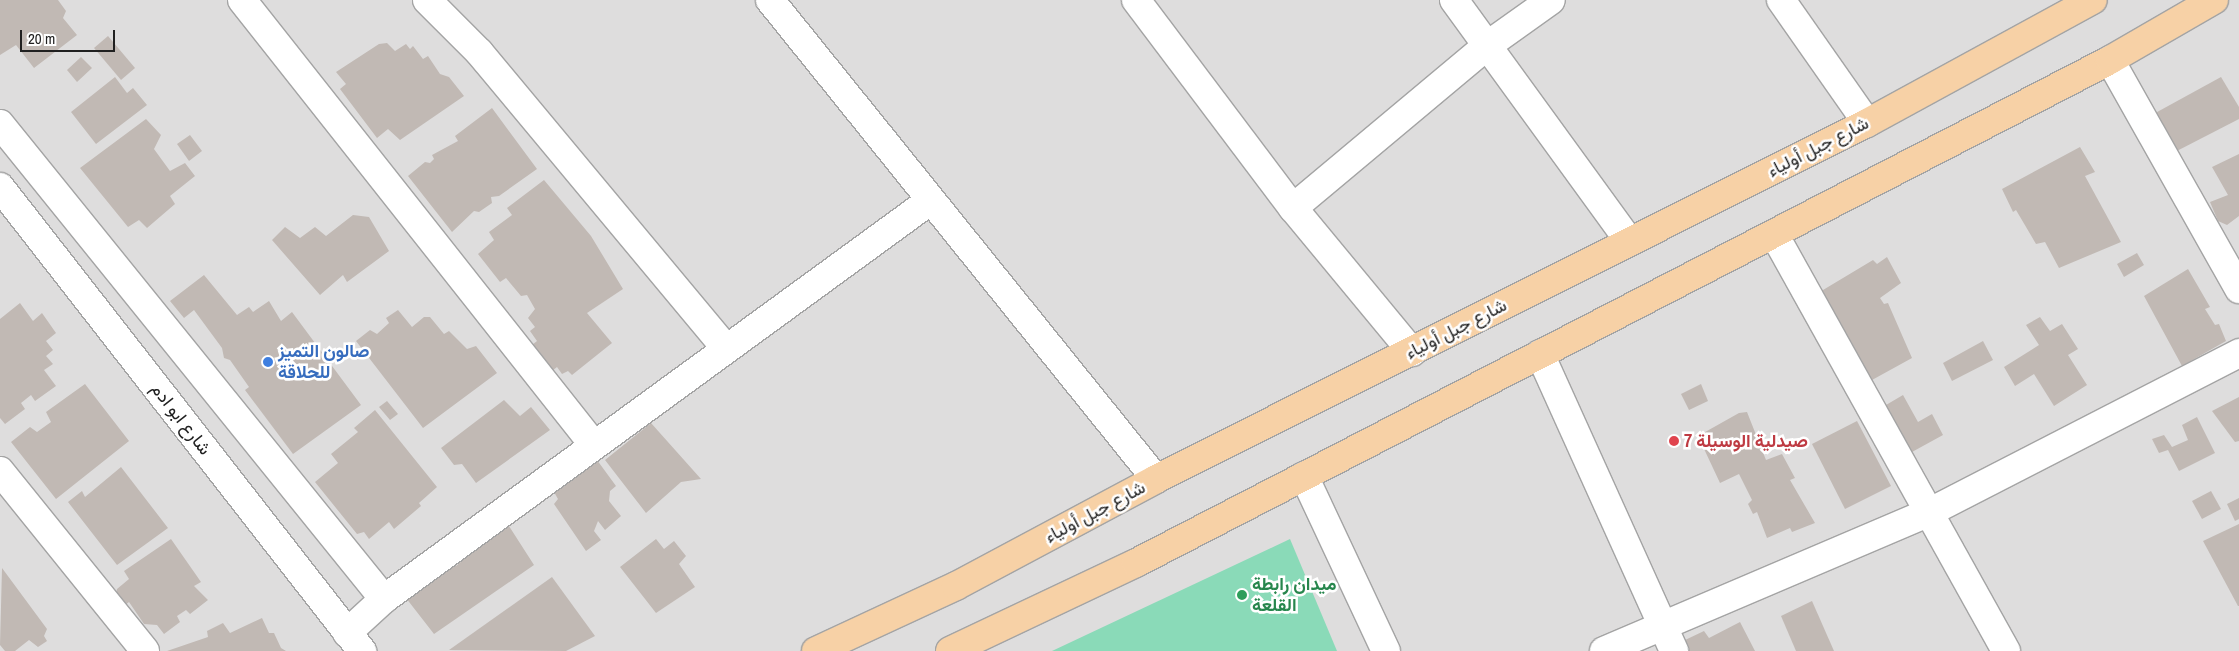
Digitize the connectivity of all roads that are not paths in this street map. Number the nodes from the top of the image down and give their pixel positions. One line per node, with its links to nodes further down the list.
1 (242, 0): 24 (street)
2 (427, 0): 20 (street)
3 (770, 0): 15 (street)
4 (1136, 0): 16 (street)
5 (1454, 0): 10 (street)
6 (1551, 0): 10 (street)
7 (1781, 0): 12 (street)
8 (2093, 0): 12 (main road, شارع جبل أولياء)
9 (2214, 0): 11 (main road)
10 (1488, 45): 16 (street); 18 (street)
11 (2110, 60): 17 (main road); 19 (street)
12 (1867, 123): 18 (main road, شارع جبل أولياء)
13 (0, 124): 29 (street)
14 (0, 187): 31 (street, شارع ابو ادم)
15 (931, 200): 20 (street); 27 (street)
16 (1293, 208): 21 (street)
17 (1774, 234): 22 (main road); 28 (street)
18 (1629, 241): 21 (main road, شارع جبل أولياء)
19 (2239, 289)
20 (726, 348): 24 (street)
21 (1412, 352): 27 (main road, شارع جبل أولياء)
22 (1540, 354): 26 (main road); 30 (street)
23 (2239, 354): 28 (street)
24 (593, 444): 29 (street)
25 (0, 471): 32 (street)
26 (1304, 476): 34 (main road); 35 (street)
27 (1156, 479): 33 (main road, شارع جبل أولياء)
28 (1928, 513): 30 (street); 37 (street)
29 (384, 599): 31 (street)
30 (1669, 639): 36 (street)
31 (355, 642)
32 (144, 651)
33 (816, 651)
34 (950, 651)
35 (1386, 651)
36 (1604, 651)
37 (2006, 651)

